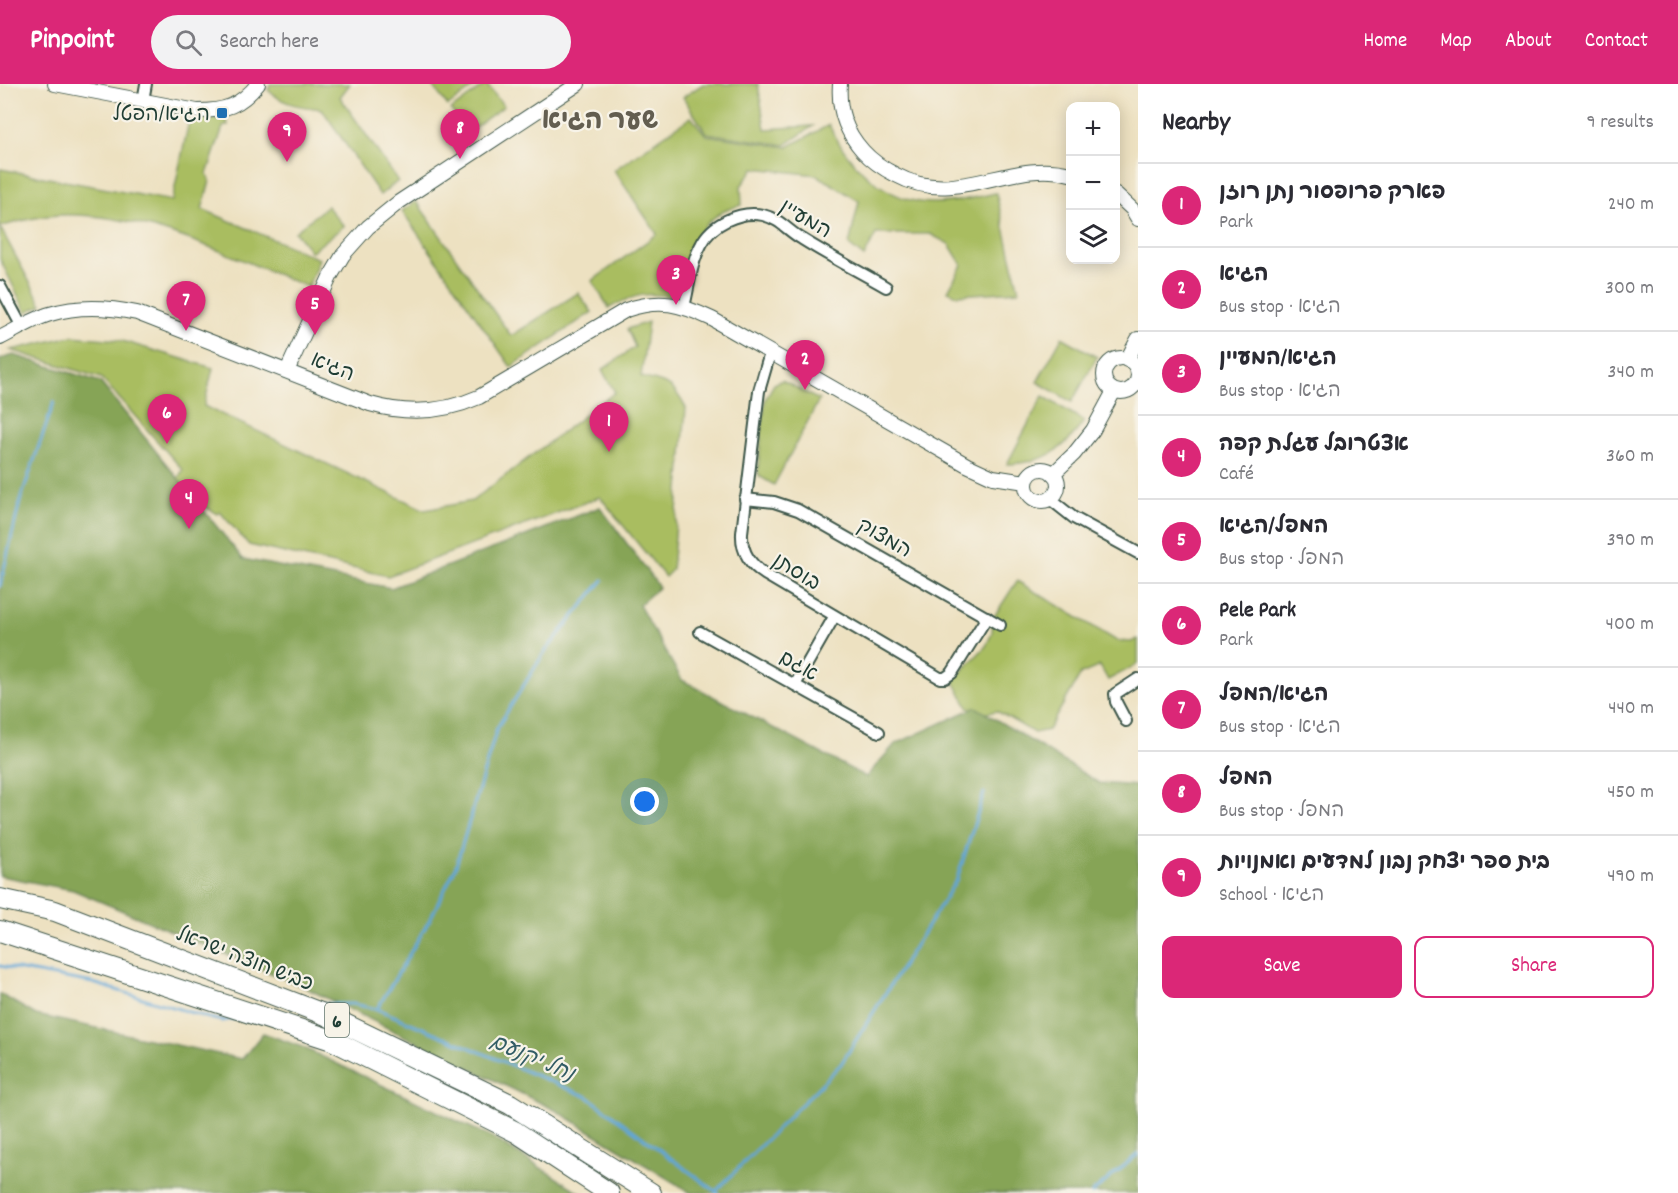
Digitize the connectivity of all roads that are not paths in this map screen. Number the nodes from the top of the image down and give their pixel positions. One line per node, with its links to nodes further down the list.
1 (60, 84): 7 (street)
2 (146, 84): 7 (street)
3 (248, 84): 8 (street)
4 (258, 84): 8 (street)
5 (578, 84): 20 (street)
6 (840, 84): 9 (street)
7 (143, 100): 8 (street)
8 (232, 106)
9 (1066, 174)
10 (1120, 198): 11 (street)
11 (1138, 219)
12 (0, 286): 15 (street)
13 (886, 287): 14 (street, המעיין)
14 (684, 307): 18 (street, הגיא); 20 (street, הגיא)
15 (22, 327): 16 (street, הגיא); 20 (street, הגיא)
16 (0, 338)
17 (1138, 339): 19 (street)
18 (770, 353): 24 (street, הגיא); 26 (street, בוסתן)
19 (1127, 360): 21 (street); 22 (street)
20 (287, 371)
21 (1137, 382): 22 (street)
22 (1114, 391): 23 (street)
23 (1053, 474): 24 (street); 25 (street)
24 (1026, 482): 25 (street)
25 (1050, 499): 27 (street)
26 (745, 500): 28 (street, בוסתן); 29 (street, המצוק)
27 (1138, 554)
28 (834, 617): 29 (street, בוסתן); 33 (street)
29 (987, 617): 30 (street, המצוק)
30 (1000, 625)
31 (700, 632): 33 (street, אגם)
32 (1138, 679): 34 (street)
33 (795, 685): 35 (street, אגם)
34 (1126, 721)
35 (879, 732)
36 (0, 899): 39 (highway, כביש חוצה ישראל / 6)
37 (0, 931): 38 (highway, 6)
38 (609, 1193)
39 (651, 1193)

